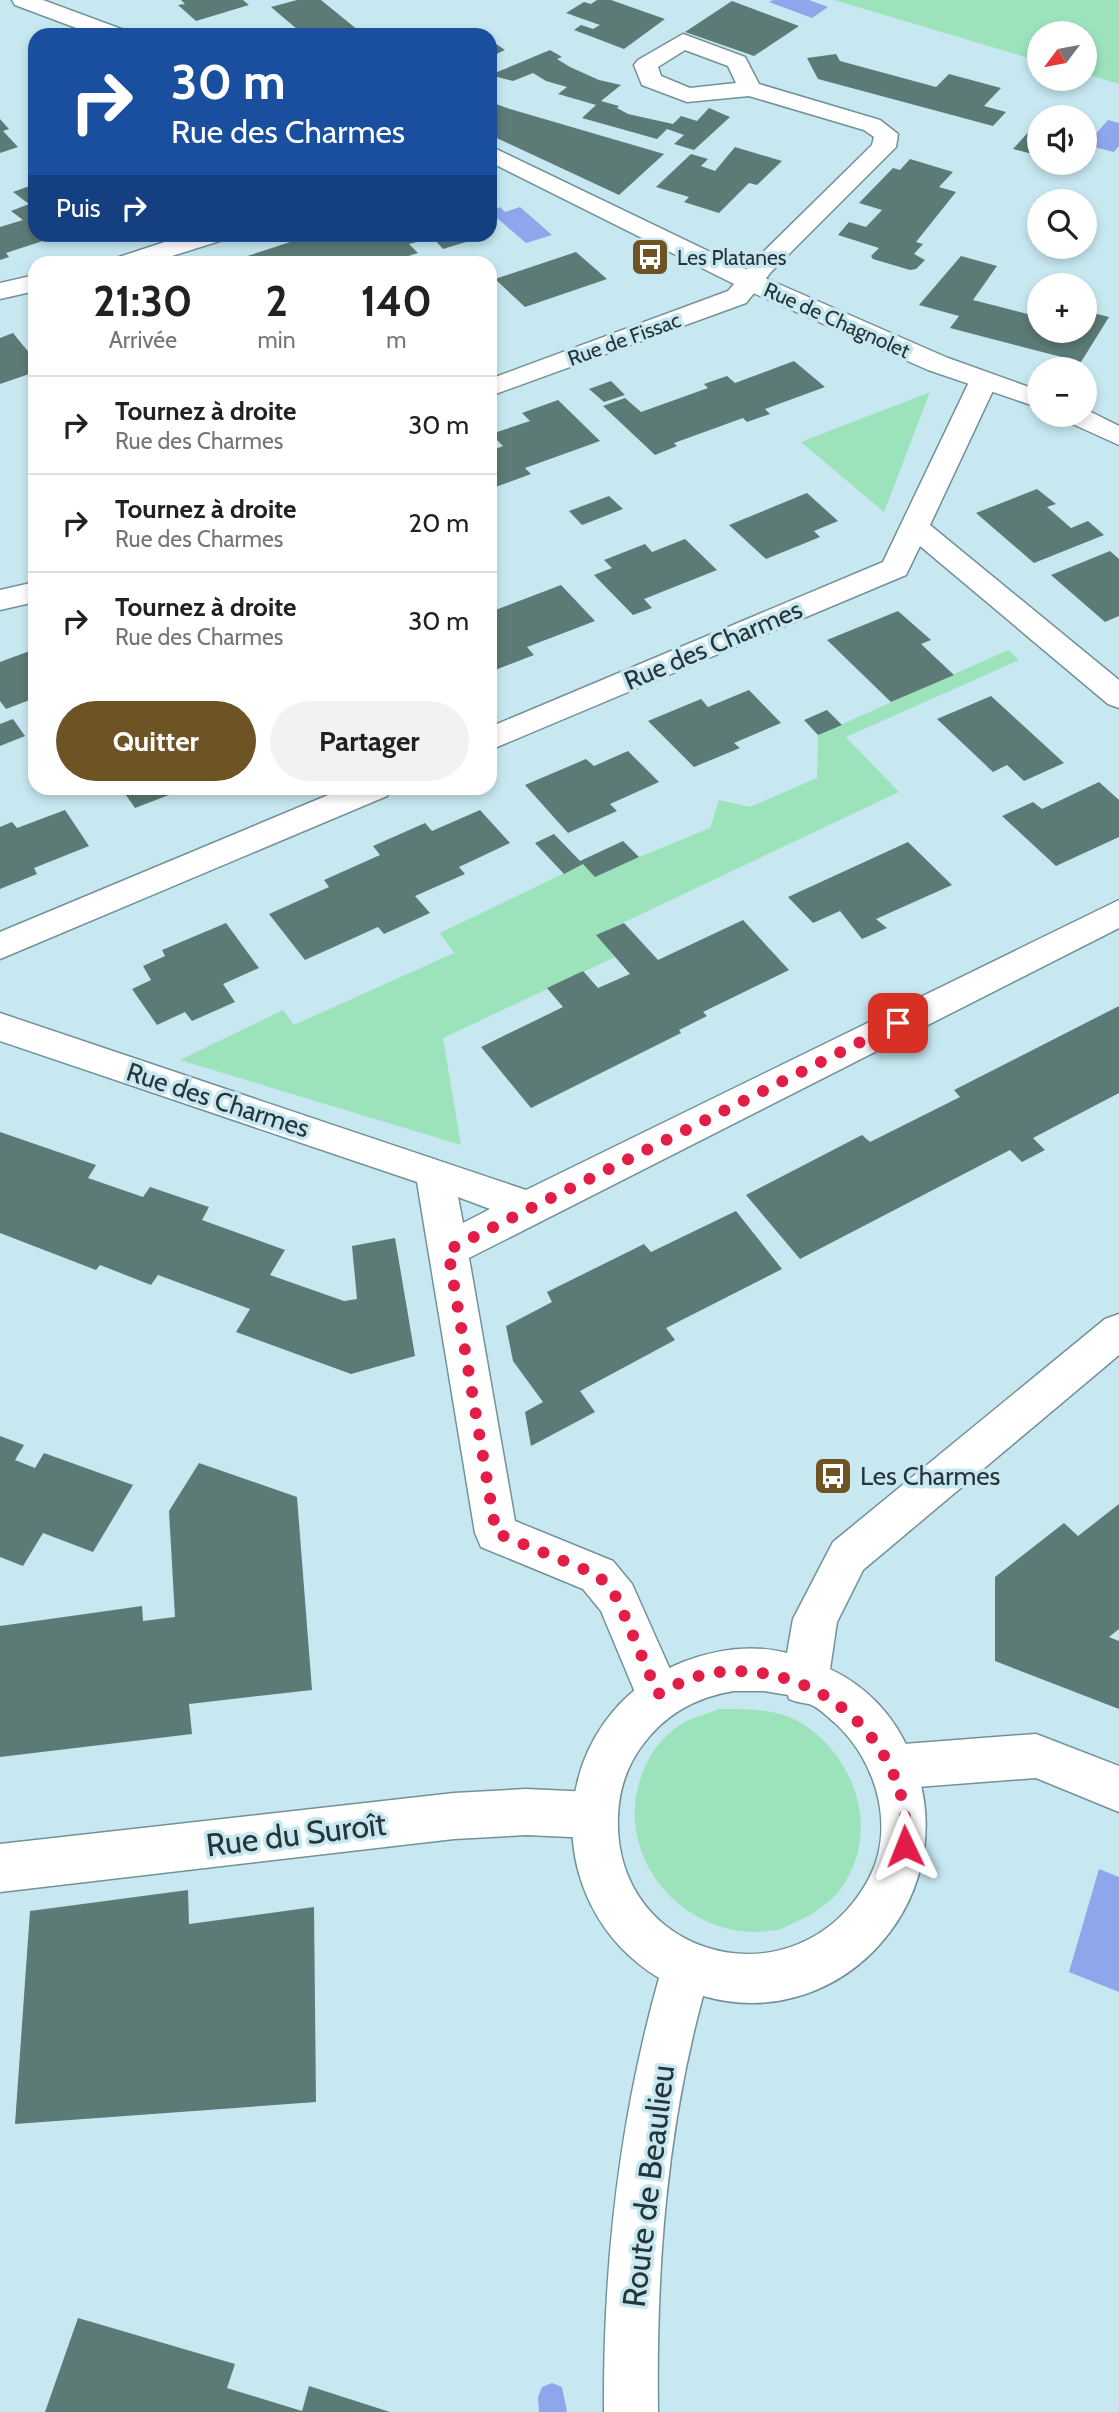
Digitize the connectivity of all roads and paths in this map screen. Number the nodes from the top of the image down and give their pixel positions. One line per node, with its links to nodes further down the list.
1 (23, 0): 2 (street)
2 (97, 28)
3 (750, 89): 7 (street, Rue de Fissac)
4 (497, 156): 7 (street, Rue de Chagnolet)
5 (192, 242): 6 (street)
6 (147, 256)
7 (751, 282): 10 (street, Rue de Chagnolet); 11 (street, Rue de Fissac)
8 (28, 285): 9 (street)
9 (0, 291)
10 (983, 382): 12 (street, Rue de Chagnolet); 17 (street, Rue des Charmes)
11 (497, 385)
12 (1027, 396)
13 (1097, 416): 14 (street)
14 (1119, 421)
15 (1097, 426): 16 (street)
16 (1119, 437)
17 (915, 527): 20 (street); 21 (street, Rue des Charmes)
18 (28, 594): 19 (street)
19 (0, 600)
20 (1119, 697)
21 (497, 736)
22 (358, 795): 24 (street)
23 (1119, 912): 27 (street)
24 (0, 946)
25 (0, 1027): 26 (street, Rue des Charmes)
26 (435, 1173): 27 (street, Rue des Charmes); 28 (street)
27 (528, 1207): 28 (street)
28 (448, 1250): 31 (street)
29 (1119, 1331): 30 (street)
30 (805, 1684): 31 (street); 32 (street)
31 (658, 1694): 34 (street)
32 (891, 1767): 33 (street); 36 (street)
33 (1119, 1789)
34 (592, 1815): 35 (street, Rue du Suroît); 36 (street)
35 (0, 1868)
36 (687, 1962): 37 (street, Route de Beaulieu)
37 (631, 2412)

